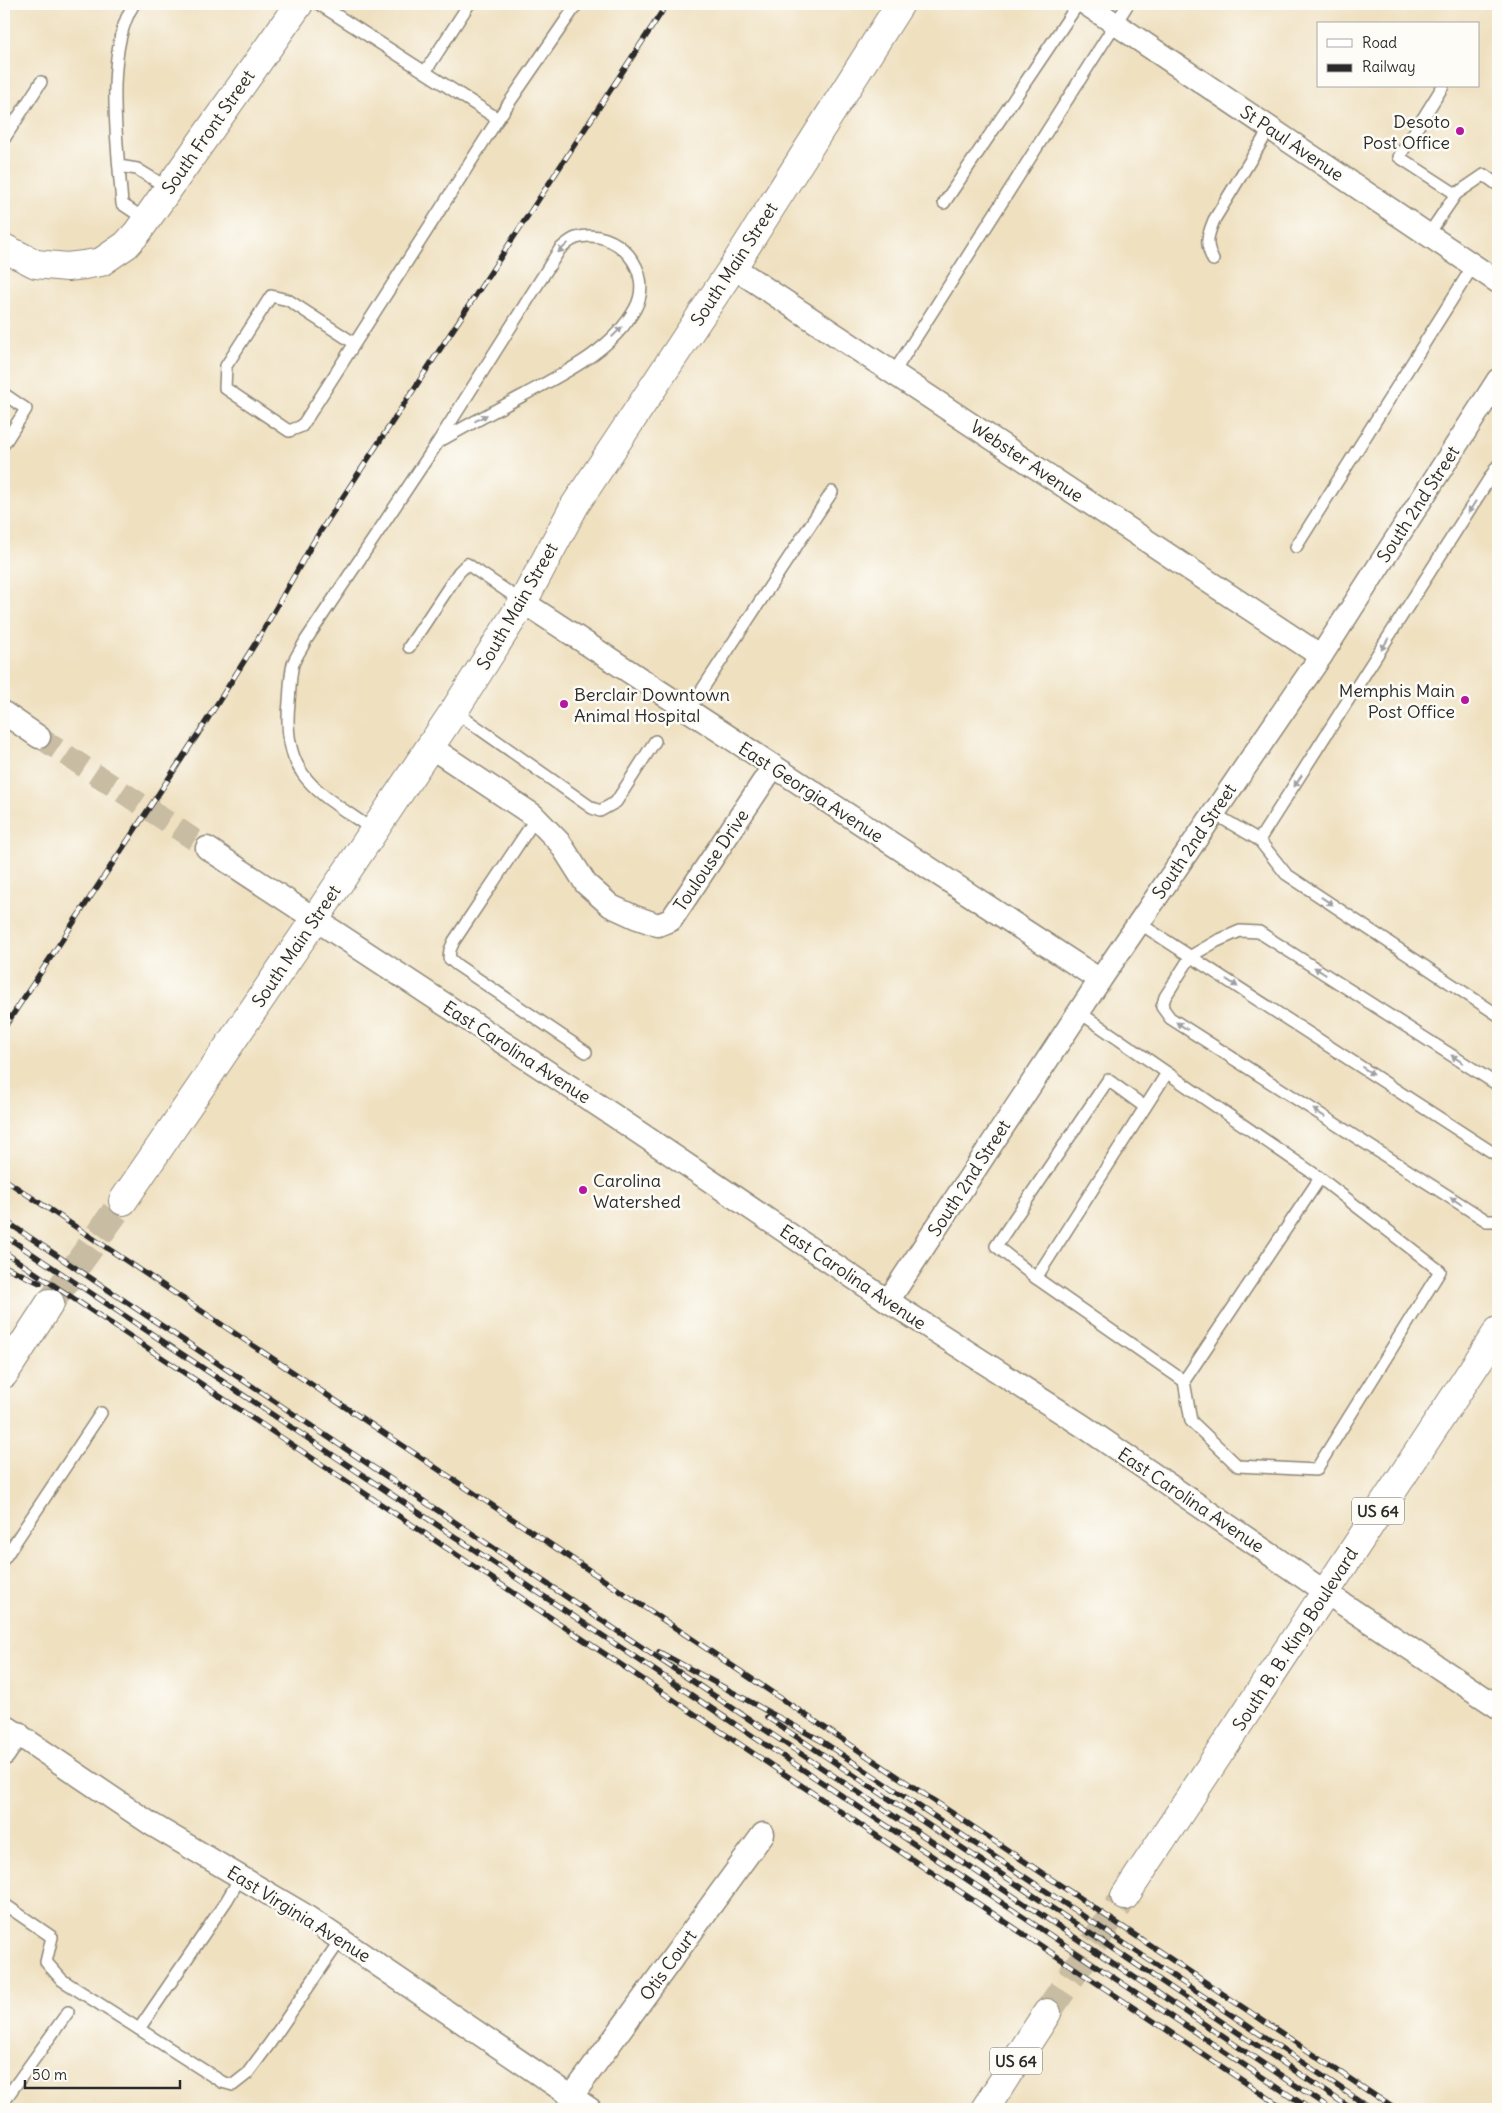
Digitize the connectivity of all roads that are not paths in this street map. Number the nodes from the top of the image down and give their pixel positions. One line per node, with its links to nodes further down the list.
1 (134, 4): 17 (lane)
2 (300, 4): 19 (main road, South Front Street)
3 (319, 4): 11 (lane)
4 (469, 4): 11 (lane)
5 (577, 4): 14 (lane)
6 (900, 4): 27 (main road, South Main Street)
7 (1078, 4): 21 (lane)
8 (1086, 4): 10 (street, St Paul Avenue)
9 (1128, 4): 10 (lane)
10 (1114, 24): 15 (street, St Paul Avenue); 30 (lane)
11 (425, 72): 14 (lane)
12 (40, 82): 16 (lane)
13 (1442, 88): 20 (lane)
14 (498, 119): 29 (lane)
15 (1270, 128): 23 (street, St Paul Avenue); 25 (lane)
16 (4, 139)
17 (119, 166): 19 (lane); 22 (lane)
18 (1498, 185): 20 (lane)
19 (168, 188): 22 (main road, South Front Street)
20 (1456, 194): 23 (lane)
21 (944, 203)
22 (146, 220): 24 (main road, South Front Street)
23 (1428, 235): 26 (street, St Paul Avenue)
24 (4, 248)
25 (1213, 260)
26 (1473, 266): 28 (street, St Paul Avenue); 37 (lane)
27 (733, 267): 30 (street, Webster Avenue); 38 (main road, South Main Street)
28 (1498, 282)
29 (354, 343): 29 (lane)
30 (894, 372): 40 (street, Webster Avenue)
31 (1498, 380): 40 (street, South 2nd Street)
32 (4, 394): 34 (lane)
33 (438, 442): 33 (lane, one-way to 33); 50 (lane)
34 (4, 444)
35 (1498, 466): 51 (lane, one-way to 51)
36 (832, 492): 42 (lane)
37 (1296, 547)
38 (523, 602): 39 (lane); 41 (main road, South Main Street); 42 (street, East Georgia Avenue)
39 (408, 647)
40 (1321, 656): 48 (street, South 2nd Street)
41 (454, 711): 45 (lane); 46 (main road, South Main Street)
42 (688, 711): 47 (street, East Georgia Avenue)
43 (4, 713): 44 (street)
44 (39, 737)
45 (655, 741)
46 (428, 746): 49 (street, Toulouse Drive); 50 (main road, South Main Street)
47 (772, 767): 49 (street, Toulouse Drive); 56 (street, East Georgia Avenue)
48 (1214, 813): 51 (lane); 54 (street, South 2nd Street)
49 (536, 818): 59 (lane)
50 (373, 830): 53 (main road, South Main Street)
51 (1259, 840): 58 (lane, one-way to 58)
52 (207, 848): 53 (street, East Carolina Avenue)
53 (315, 919): 65 (main road, South Main Street); 68 (street, East Carolina Avenue)
54 (1139, 923): 55 (lane); 56 (street, South 2nd Street)
55 (1191, 956): 61 (lane, one-way to 55); 63 (lane, one-way to 63); 66 (lane, one-way to 55)
56 (1100, 980): 57 (street, South 2nd Street)
57 (1079, 1012): 60 (lane); 68 (street, South 2nd Street)
58 (1498, 1015)
59 (586, 1052)
60 (1167, 1073): 62 (lane); 64 (lane)
61 (1498, 1085)
62 (1145, 1107): 67 (lane); 67 (lane)
63 (1498, 1156)
64 (1320, 1178): 72 (lane); 72 (lane)
65 (123, 1201)
66 (1498, 1221)
67 (1036, 1278): 72 (lane)
68 (888, 1301): 75 (street, East Carolina Avenue)
69 (50, 1304): 71 (main road)
70 (1498, 1332): 75 (main road, South B. B. King Boulevard / US 64)
71 (4, 1374)
72 (1184, 1381)
73 (101, 1413): 74 (lane)
74 (4, 1559)
75 (1325, 1592): 76 (street, East Carolina Avenue); 81 (main road, South B. B. King Boulevard / US 64)
76 (1498, 1708)
77 (11, 1729): 78 (street); 80 (street, East Virginia Avenue)
78 (4, 1754)
79 (763, 1834): 87 (street, Otis Court)
80 (241, 1876): 83 (street, East Virginia Avenue); 86 (lane)
81 (1125, 1896)
82 (4, 1904): 86 (lane)
83 (341, 1939): 86 (lane); 87 (street, East Virginia Avenue)
84 (68, 2012): 88 (lane)
85 (1047, 2013): 90 (main road, US 64)
86 (139, 2030)
87 (572, 2096): 89 (street, East Virginia Avenue)
88 (4, 2101)
89 (590, 2109)
90 (985, 2109)

